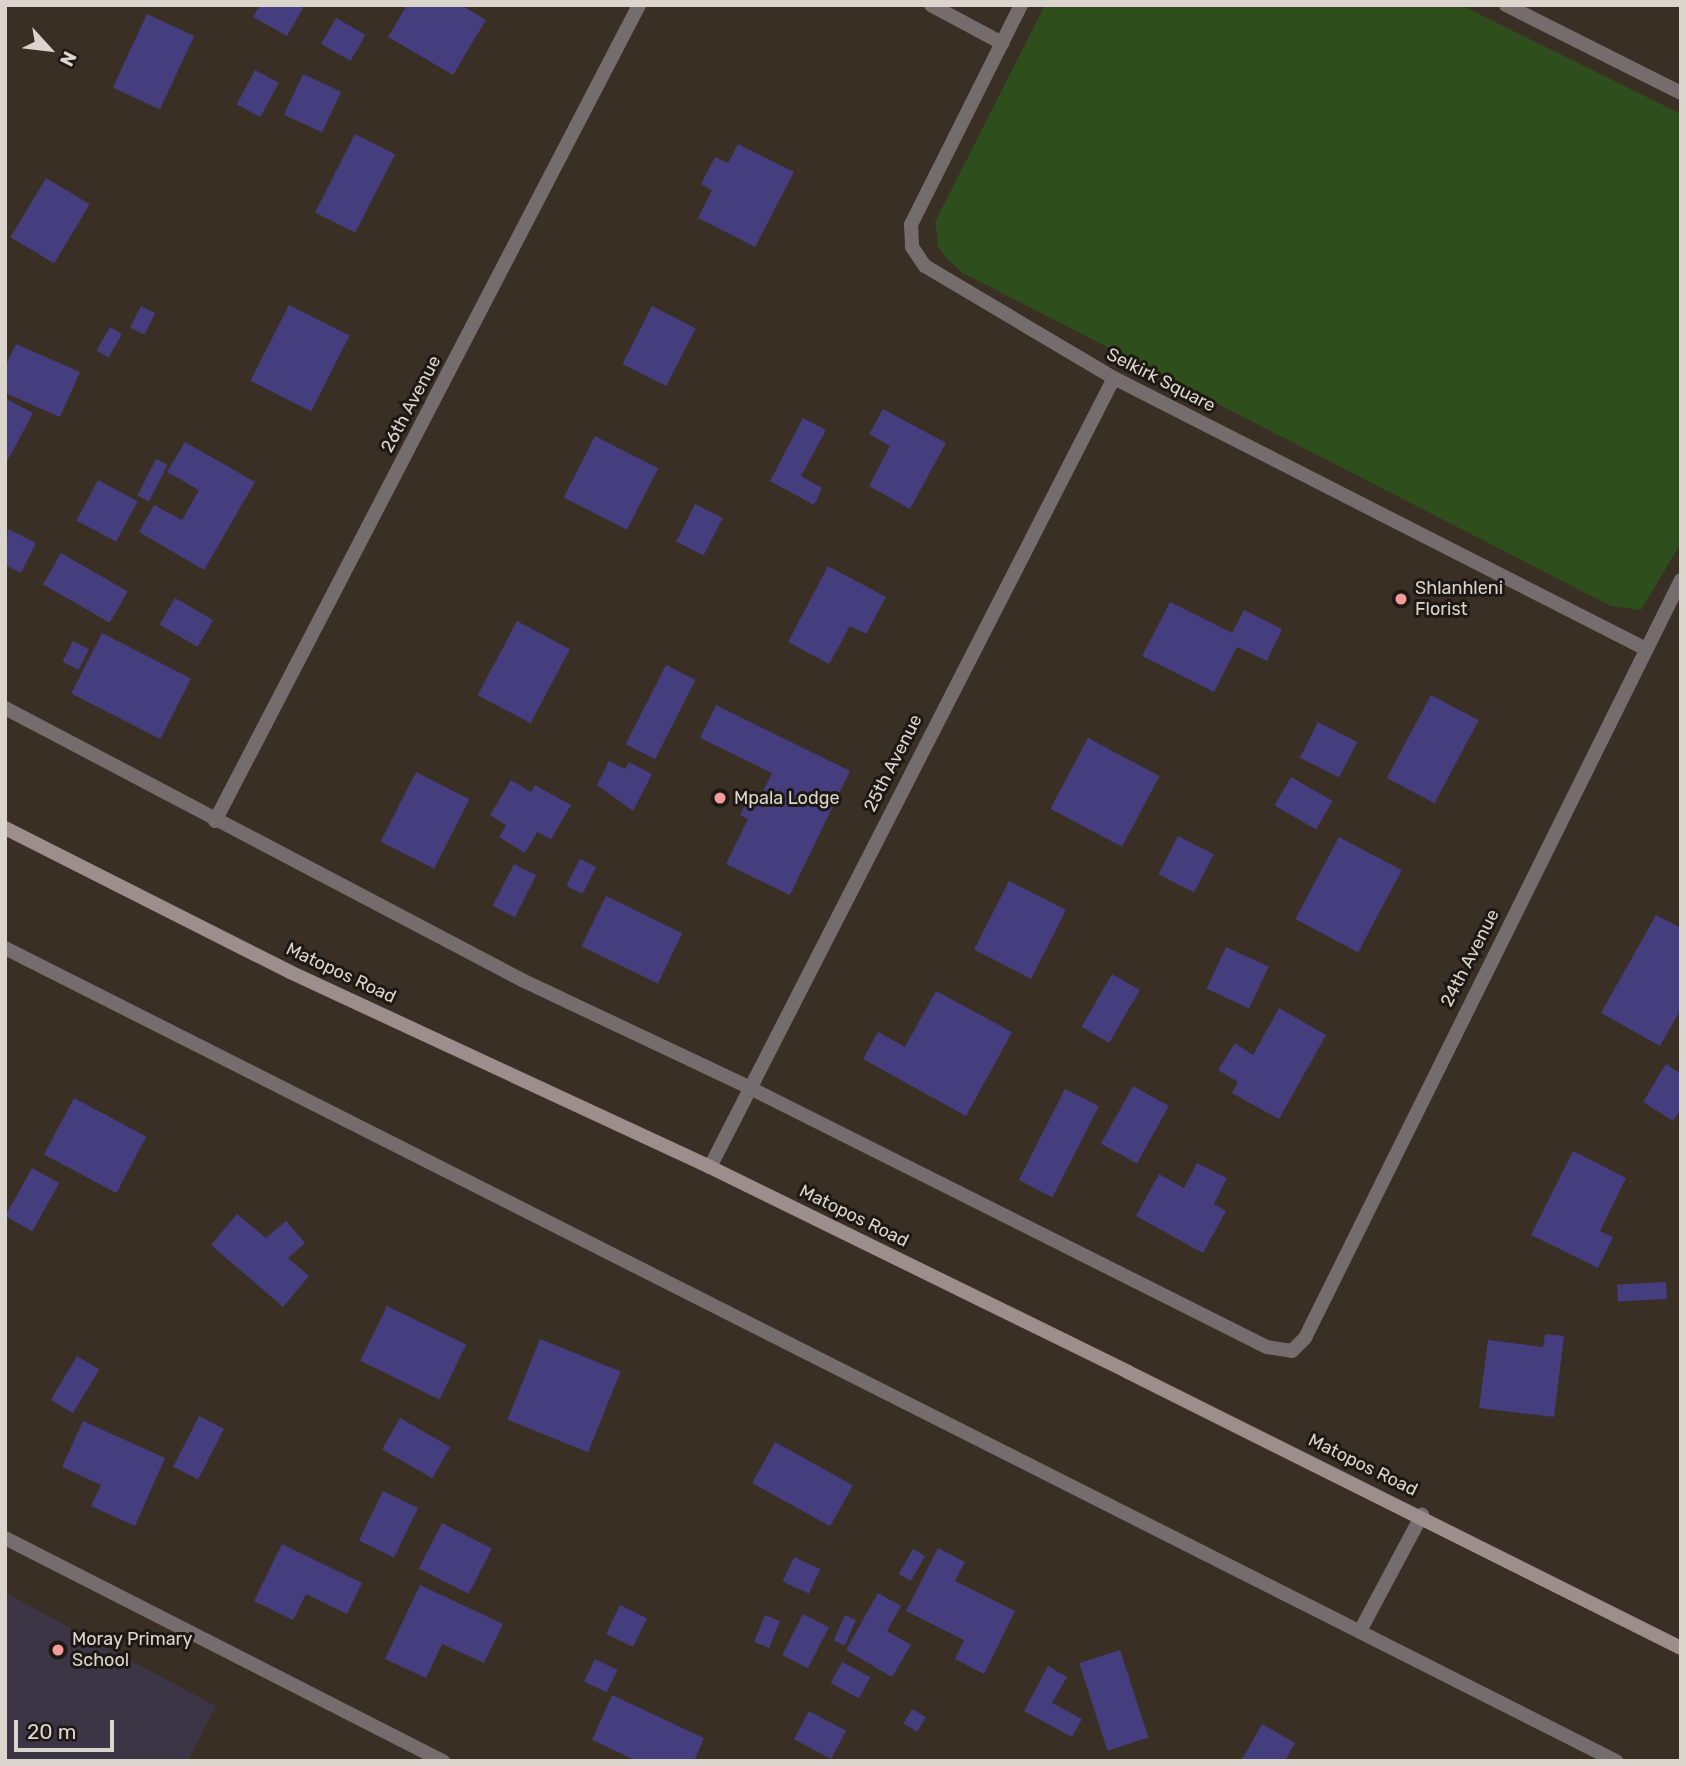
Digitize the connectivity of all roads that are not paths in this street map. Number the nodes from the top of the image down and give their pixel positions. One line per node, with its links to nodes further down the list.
1 (639, 5): 11 (street, 26th Avenue)
2 (931, 5): 5 (street)
3 (1021, 5): 5 (street, Selkirk Square)
4 (1506, 5): 6 (street)
5 (1002, 43): 7 (street, Selkirk Square)
6 (1681, 93)
7 (1114, 378): 9 (street, Selkirk Square); 14 (street, 25th Avenue)
8 (1681, 580): 9 (street, 24th Avenue)
9 (1646, 649): 14 (street, 24th Avenue)
10 (5, 708): 11 (street)
11 (215, 821): 14 (street)
12 (5, 828): 15 (main road, Matopos Road)
13 (5, 947): 18 (street)
14 (750, 1088): 15 (street, 25th Avenue)
15 (710, 1167): 16 (main road, Matopos Road)
16 (1422, 1515): 18 (street); 19 (main road, Matopos Road)
17 (5, 1538): 20 (street)
18 (1360, 1631): 21 (street)
19 (1681, 1648)
20 (443, 1761)
21 (1616, 1761)

